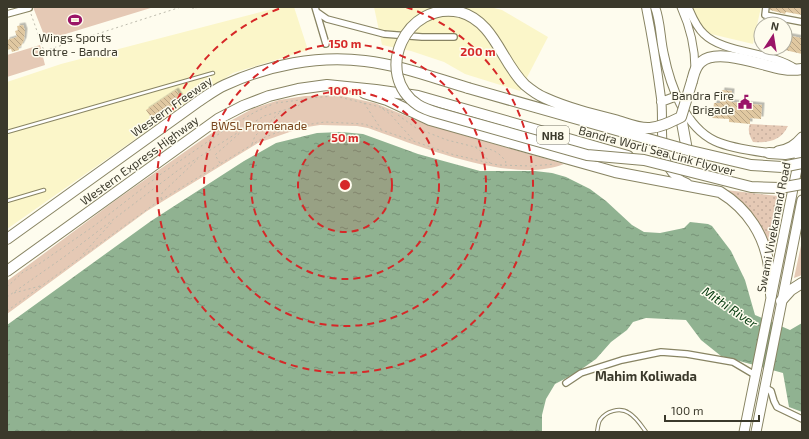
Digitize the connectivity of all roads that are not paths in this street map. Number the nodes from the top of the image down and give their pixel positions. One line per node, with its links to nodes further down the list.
1 (646, 7): 15 (main road)
2 (655, 7): 12 (main road)
3 (681, 7): 13 (street)
4 (688, 7): 14 (street)
5 (766, 7): 9 (street)
6 (29, 8): 8 (street)
7 (316, 10): 10 (street); 11 (street)
8 (7, 14)
9 (802, 22)
10 (454, 37)
11 (326, 44)
12 (667, 69): 15 (main road); 19 (main road)
13 (695, 69): 14 (highway); 22 (highway, bridge)
14 (799, 69)
15 (656, 71): 20 (main road)
16 (213, 73): 23 (lane)
17 (331, 85): 21 (highway, Western Express Highway); 31 (highway); 36 (highway, Western Express Highway)
18 (468, 88): 26 (highway, Bandra Worli Sea Link Flyover, bridge); 35 (highway, Western Freeway)
19 (676, 96): 20 (main road); 27 (main road)
20 (661, 102): 31 (main road)
21 (462, 109): 28 (highway, Bandra Worli Sea Link Flyover / NH8, bridge)
22 (681, 117): 26 (highway); 28 (highway, bridge)
23 (7, 132)
24 (802, 137): 27 (main road)
25 (802, 149): 27 (highway); 38 (main road, Swami Vivekanand Road)
26 (687, 150): 29 (highway, Bandra Worli Sea Link Flyover, bridge)
27 (769, 153)
28 (644, 160): 30 (highway, Bandra Worli Sea Link Flyover, bridge)
29 (802, 163)
30 (802, 184)
31 (698, 187): 38 (highway)
32 (44, 190): 34 (lane)
33 (802, 200): 39 (main road, Swami Vivekanand Road)
34 (7, 201)
35 (7, 239)
36 (7, 271)
37 (802, 283): 39 (highway)
38 (771, 295): 40 (main road, Swami Vivekanand Road)
39 (781, 300): 42 (main road, Swami Vivekanand Road)
40 (756, 372): 41 (street); 46 (main road, Swami Vivekanand Road)
41 (566, 383)
42 (764, 387): 43 (street); 47 (main road, Swami Vivekanand Road)
43 (802, 419)
44 (596, 432): 45 (lane)
45 (646, 432)
46 (744, 432)
47 (756, 432)

